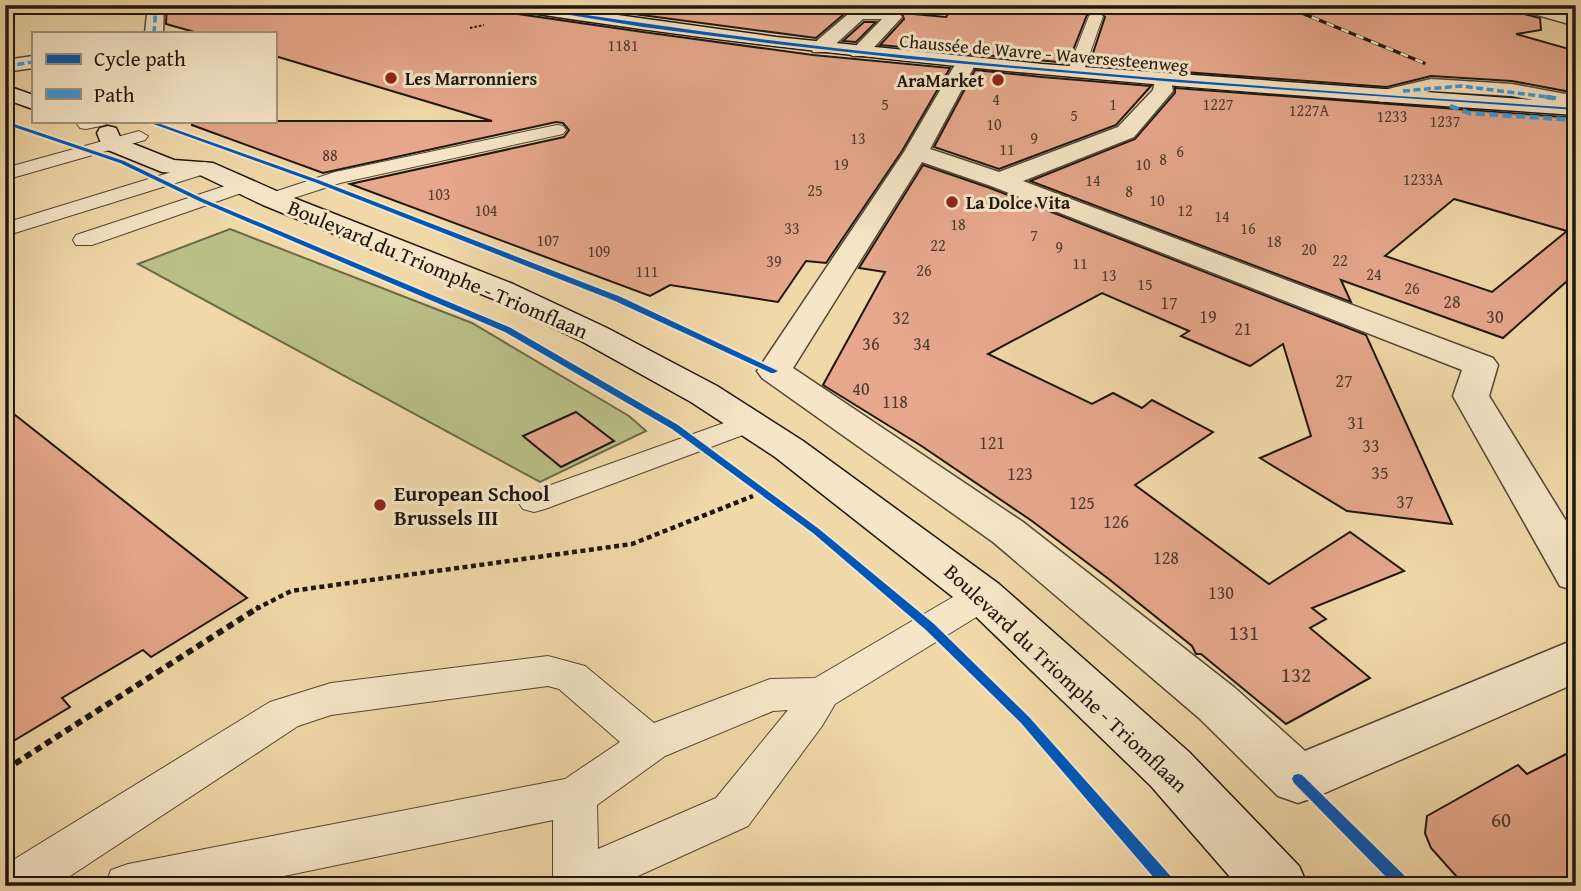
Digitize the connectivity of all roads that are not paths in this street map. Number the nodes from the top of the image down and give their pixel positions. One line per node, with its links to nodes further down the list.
1 (156, 5): 7 (street)
2 (511, 5): 8 (street, Chaussée de Wavre - Waversesteenweg)
3 (1519, 5): 6 (street)
4 (885, 9): 8 (street); 9 (street)
5 (1096, 16): 13 (lane)
6 (1576, 20)
7 (155, 32)
8 (820, 48): 9 (street, Chaussée de Wavre - Waversesteenweg)
9 (859, 52): 11 (street, Chaussée de Wavre - Waversesteenweg)
10 (32, 62): 12 (street)
11 (966, 63): 13 (street, Chaussée de Wavre - Waversesteenweg); 24 (street)
12 (6, 66)
13 (1075, 73): 14 (street, Chaussée de Wavre - Waversesteenweg)
14 (1163, 80): 16 (street, Chaussée de Wavre - Waversesteenweg); 27 (street)
15 (5, 91): 19 (street)
16 (1382, 96): 17 (street, Chaussée de Wavre - Waversesteenweg); 18 (street, Chaussée de Wavre - Waversesteenweg)
17 (1431, 99): 20 (street, Chaussée de Wavre - Waversesteenweg); 21 (street, Chaussée de Wavre - Waversesteenweg)
18 (1576, 102)
19 (32, 103)
20 (1576, 109)
21 (1576, 120)
22 (97, 128): 25 (street, Boulevard du Triomphe - Triomflaan); 25 (street, Boulevard du Triomphe - Triomflaan); 26 (lane)
23 (557, 130): 28 (lane)
24 (916, 152): 27 (street); 35 (street)
25 (204, 168): 28 (street, Boulevard du Triomphe - Triomflaan); 29 (lane)
26 (5, 174)
27 (1000, 181): 33 (street)
28 (258, 192): 30 (lane); 31 (street, Boulevard du Triomphe - Triomflaan)
29 (5, 230)
30 (84, 240)
31 (749, 423): 32 (lane); 34 (street, Boulevard du Triomphe - Triomflaan)
32 (534, 502)
33 (1576, 575)
34 (983, 596): 36 (lane); 42 (street, Boulevard du Triomphe - Triomflaan)
35 (1576, 658)
36 (821, 692): 37 (lane); 39 (lane)
37 (650, 744): 38 (lane); 40 (lane)
38 (575, 796): 39 (lane); 41 (lane)
39 (577, 884)
40 (14, 886)
41 (128, 886)
42 (1278, 886)

